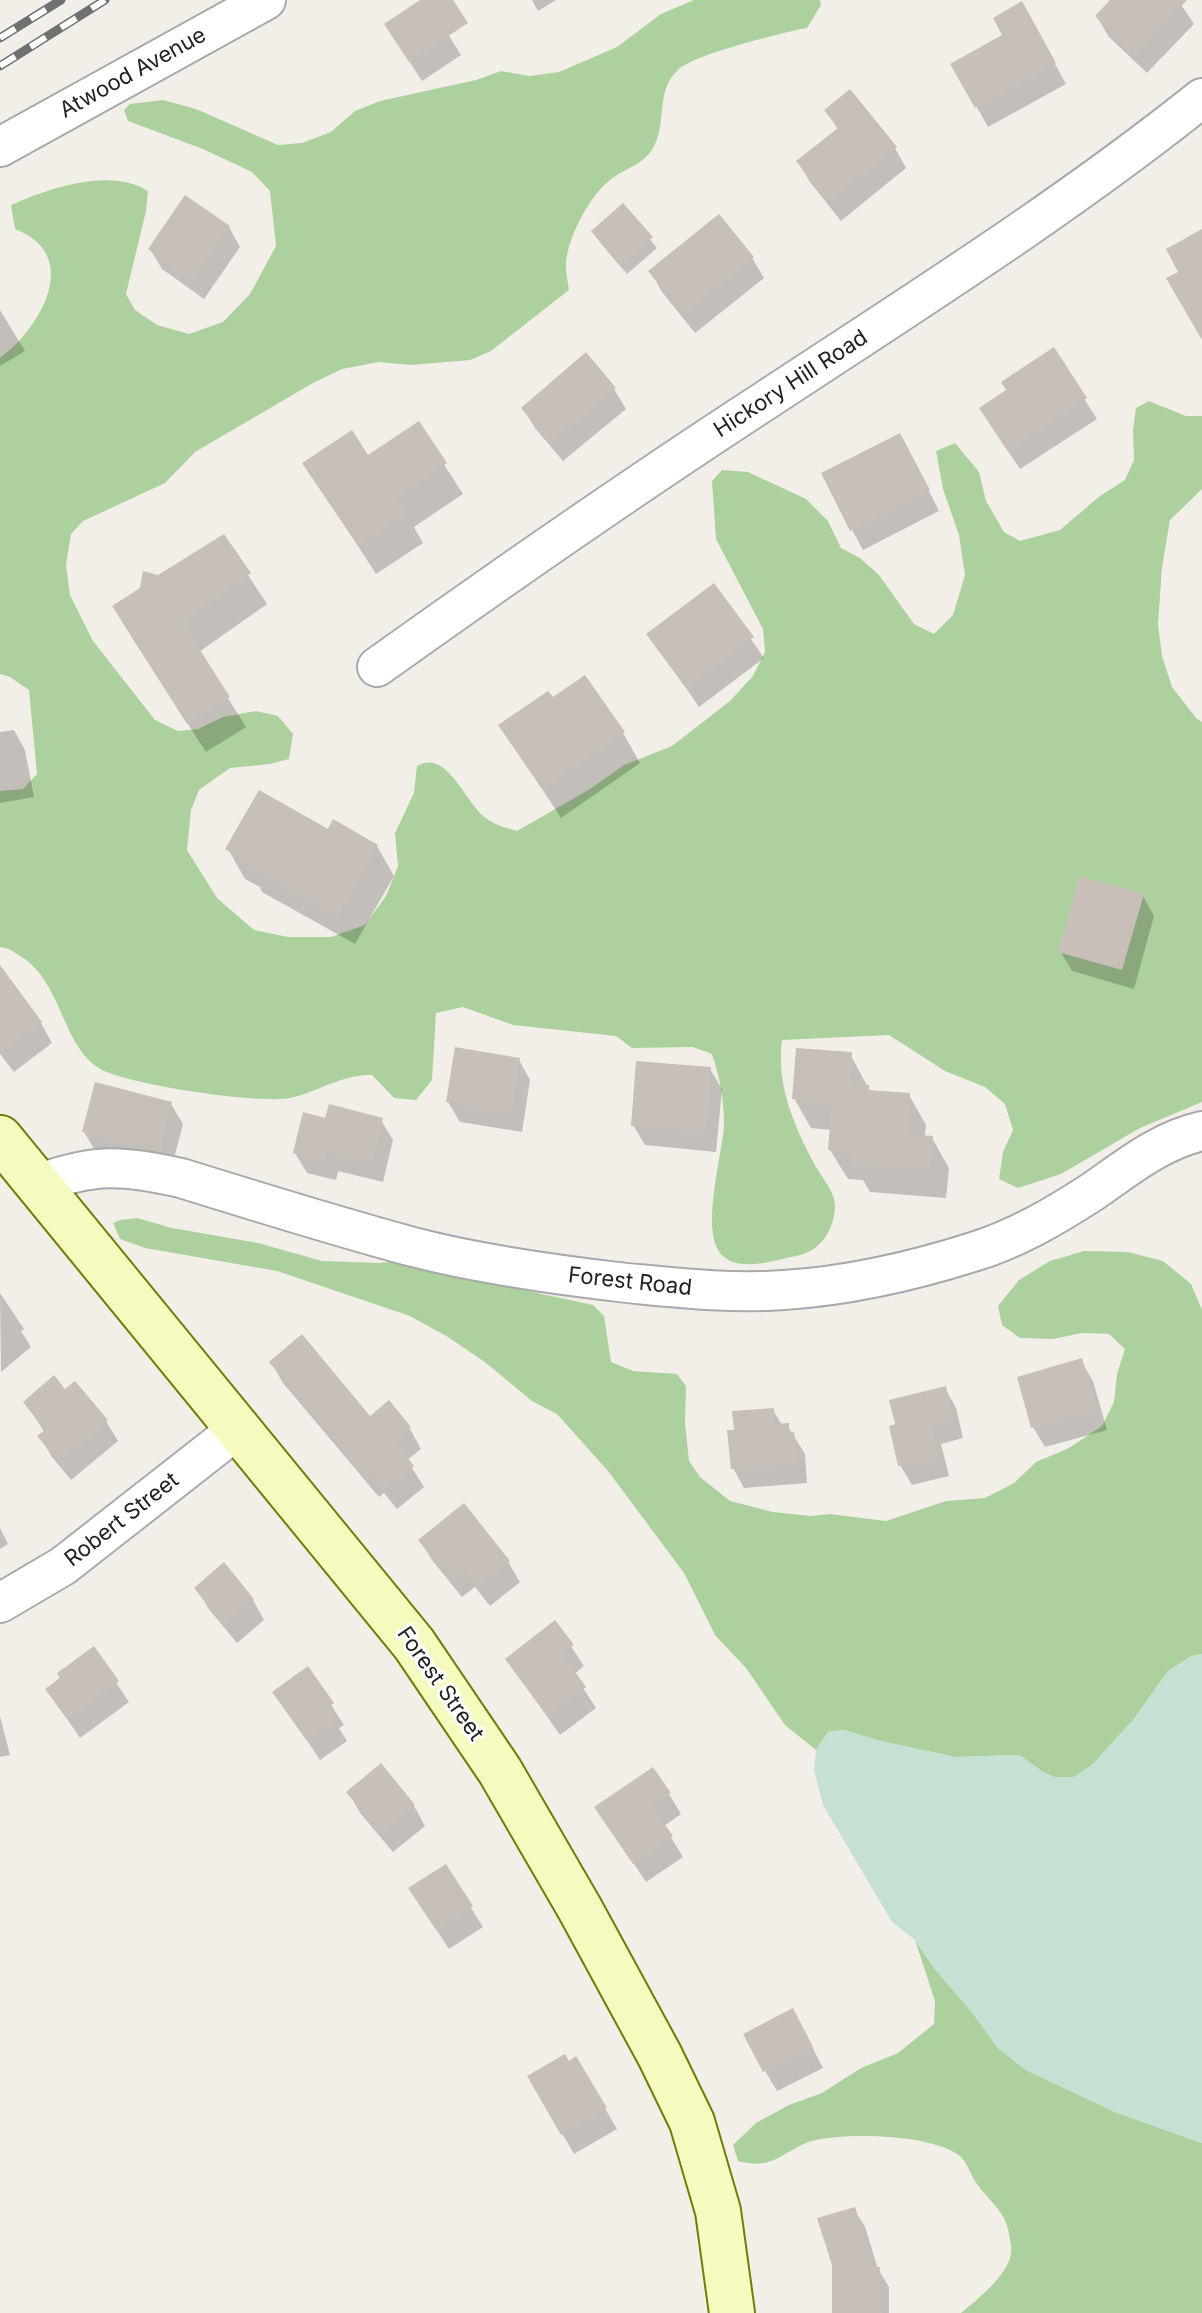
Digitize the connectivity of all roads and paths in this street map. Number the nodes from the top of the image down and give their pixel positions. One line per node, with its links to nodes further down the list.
1 (266, 0): 3 (street, Atwood Avenue)
2 (1202, 98): 4 (street, Hickory Hill Road)
3 (0, 147)
4 (377, 667)
5 (1202, 1131): 7 (street, Forest Road)
6 (0, 1138): 7 (main road, Forest Street)
7 (38, 1184): 8 (main road, Forest Street)
8 (238, 1429): 9 (street, Robert Street); 10 (main road, Forest Street)
9 (0, 1603)
10 (732, 2313)

